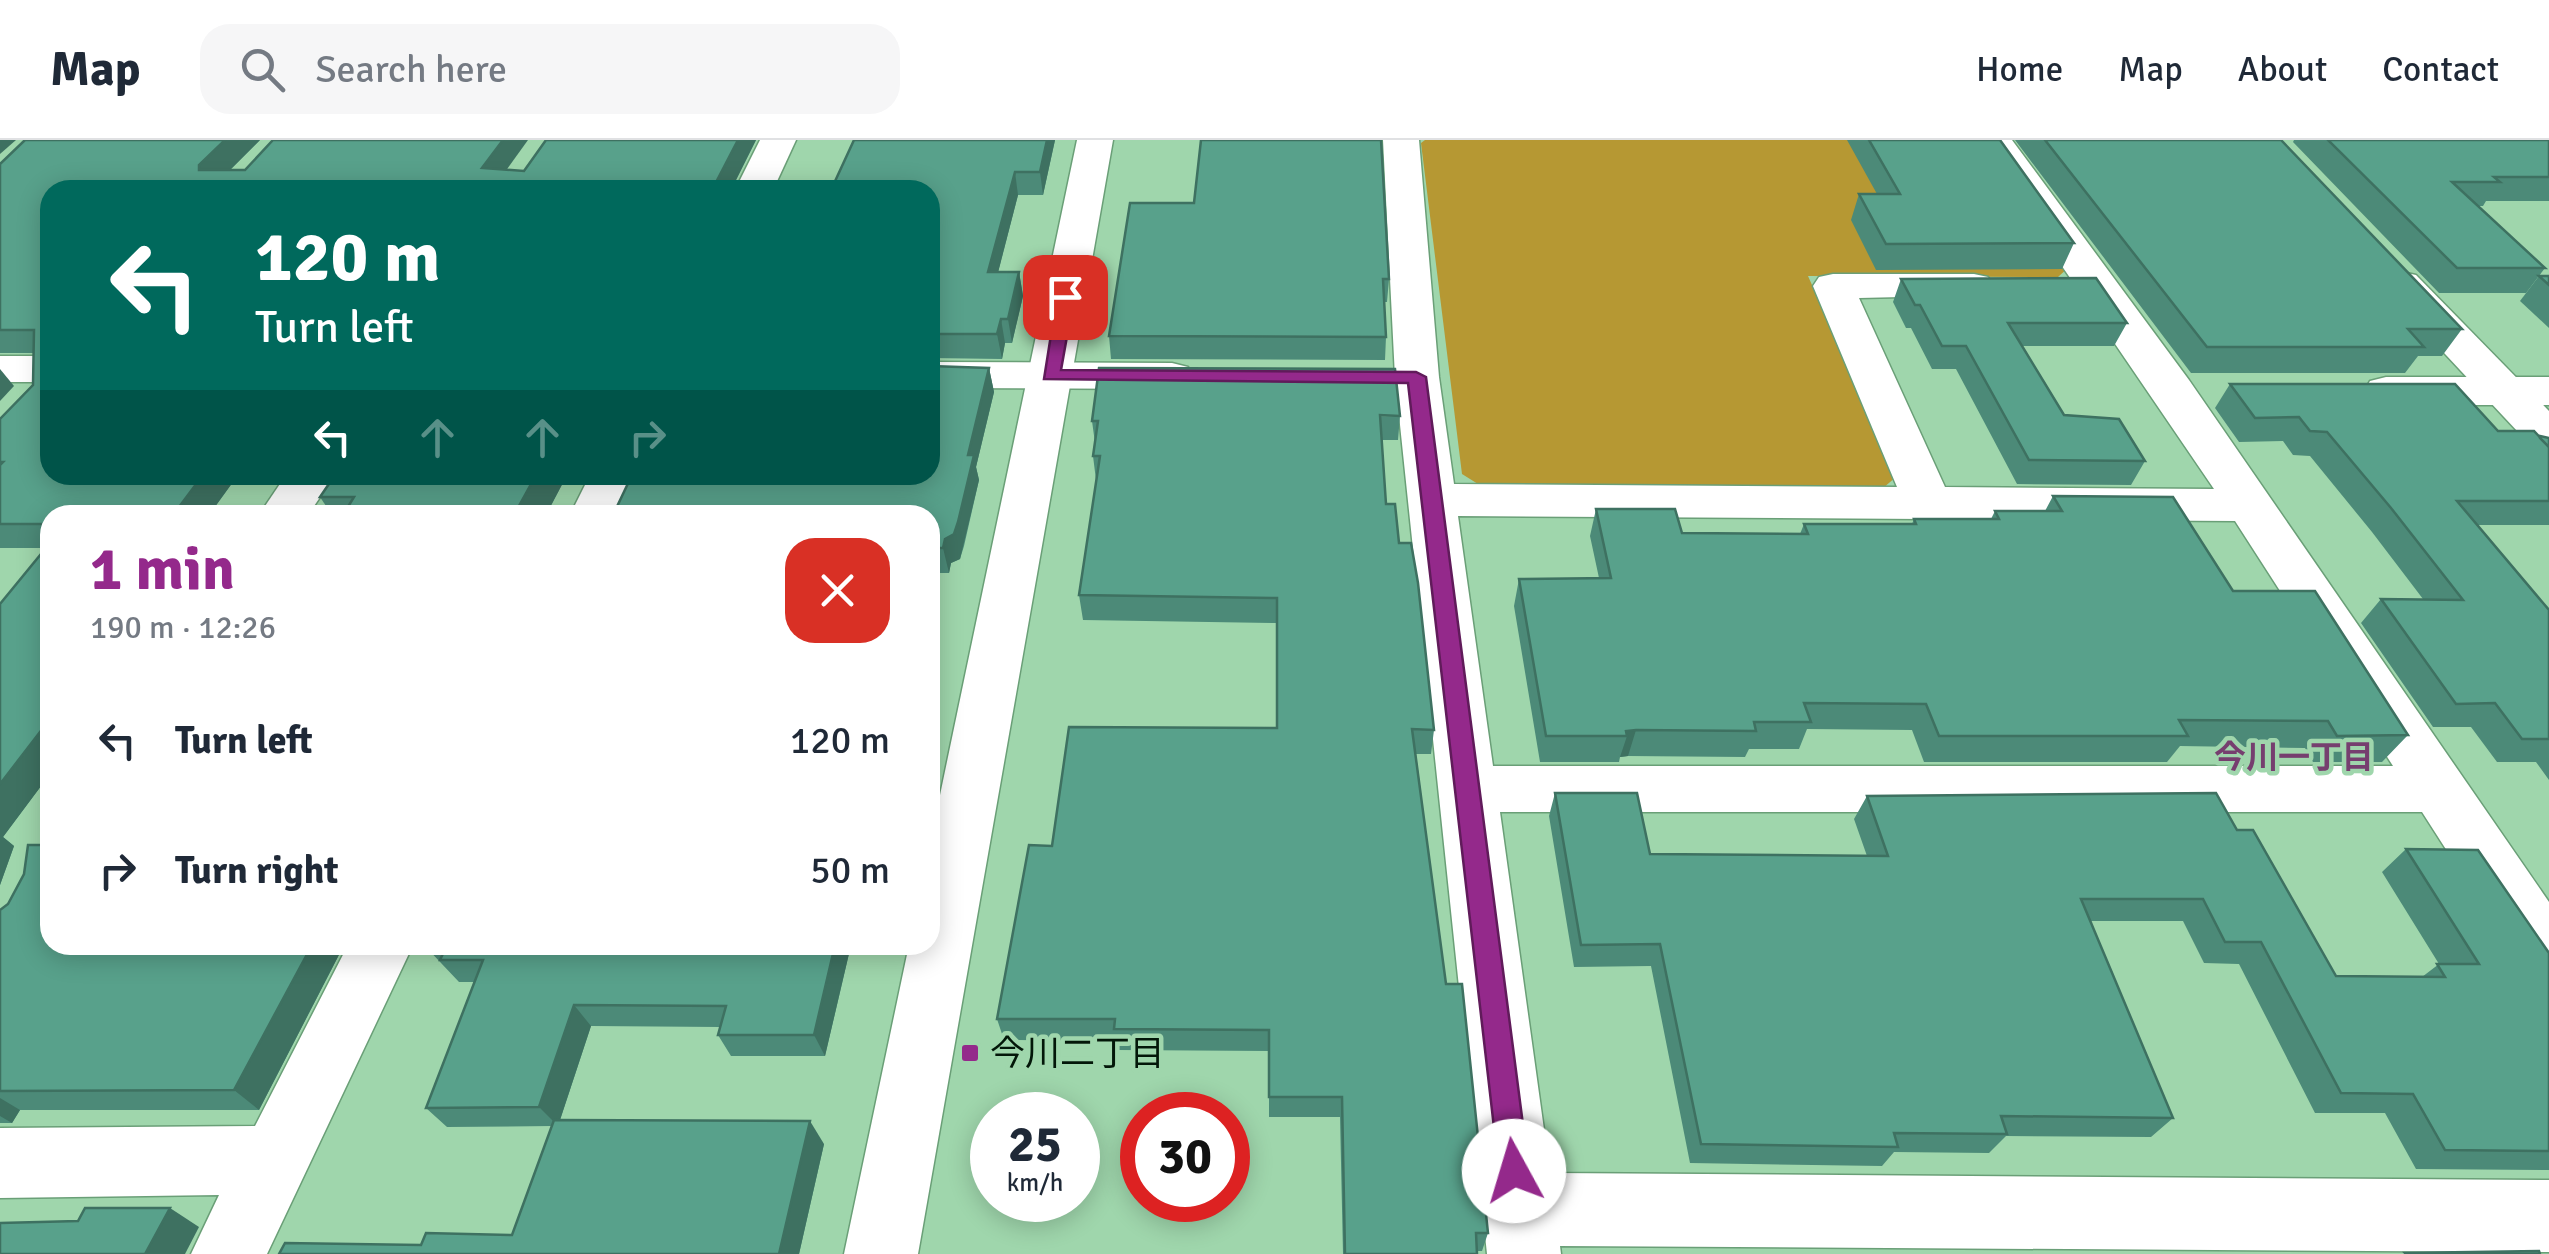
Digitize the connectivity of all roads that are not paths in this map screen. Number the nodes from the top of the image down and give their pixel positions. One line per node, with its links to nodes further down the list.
1 (778, 140): 5 (street)
2 (1095, 140): 11 (street)
3 (1401, 140): 19 (street)
4 (1994, 140): 7 (street)
5 (759, 180)
6 (2372, 252): 16 (street)
7 (2097, 285): 13 (street); 21 (street)
8 (0, 369): 9 (street)
9 (40, 369)
10 (940, 375): 11 (street)
11 (1050, 375): 12 (street); 24 (street)
12 (1205, 376)
13 (2173, 390): 14 (street); 20 (street)
14 (2232, 390)
15 (2349, 390): 16 (street)
16 (2505, 391): 17 (street); 18 (street)
17 (2549, 391)
18 (2549, 438)
19 (1434, 500): 21 (street); 22 (street)
20 (2248, 504): 21 (street); 23 (street)
21 (1929, 506)
22 (1470, 789): 23 (street); 31 (street)
23 (2440, 790): 25 (street)
24 (940, 947)
25 (2549, 954)
26 (376, 955): 28 (street)
27 (938, 955): 33 (street)
28 (274, 1160): 29 (street); 32 (street)
29 (0, 1163)
30 (2549, 1216): 31 (street)
31 (1522, 1232)
32 (228, 1254)
33 (881, 1254)

